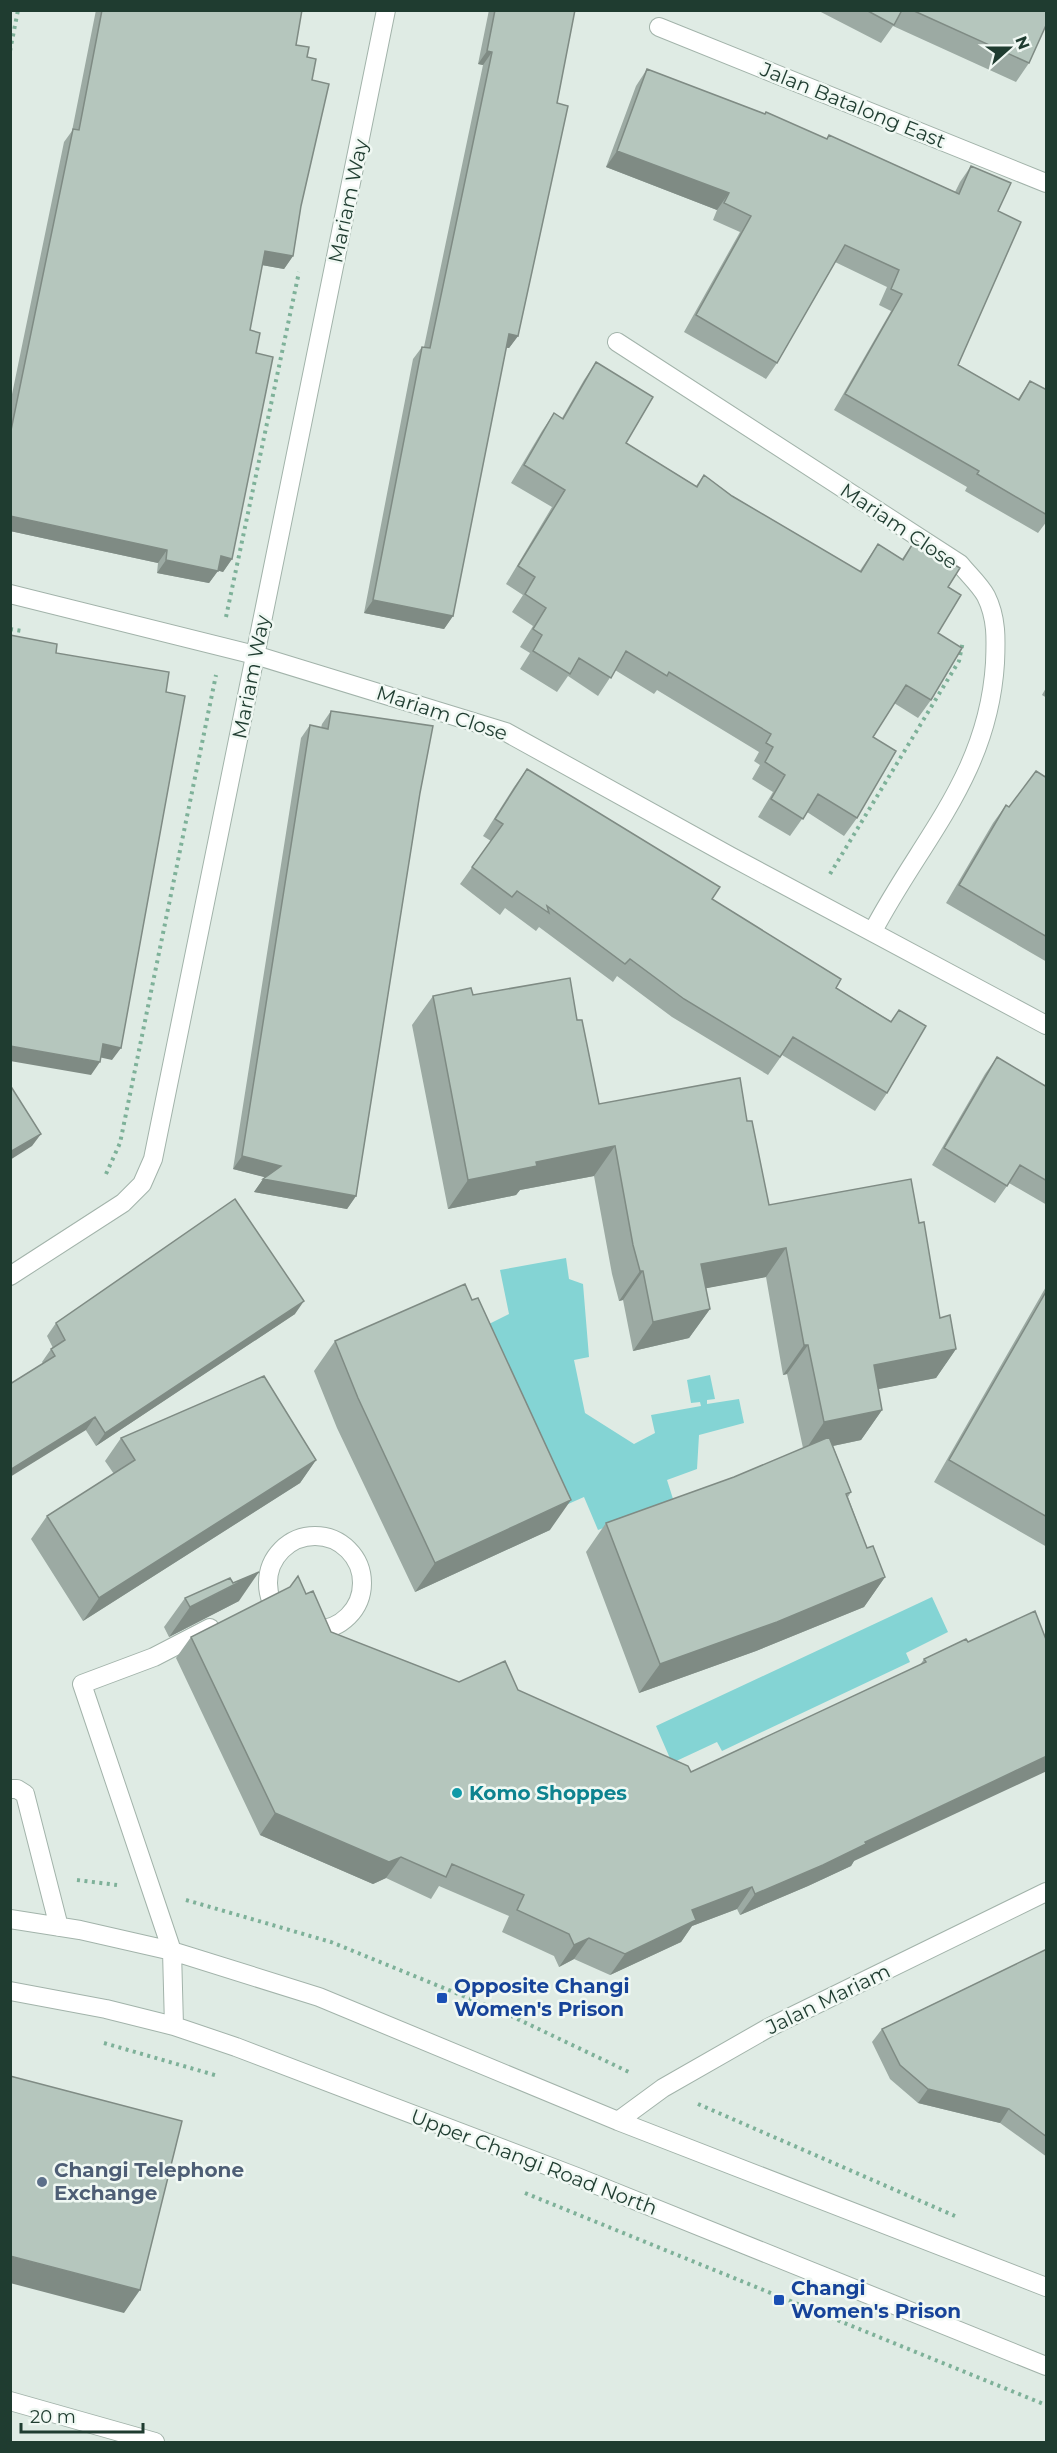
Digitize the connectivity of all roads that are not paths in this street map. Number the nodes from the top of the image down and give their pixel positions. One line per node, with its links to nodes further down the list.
1 (386, 10): 6 (street, Mariam Way)
2 (659, 27): 3 (street, Jalan Batalong East)
3 (1047, 183)
4 (617, 342): 7 (street, Mariam Close)
5 (10, 594): 6 (street, Mariam Close)
6 (255, 655): 7 (street, Mariam Close); 9 (street, Mariam Way)
7 (873, 932): 8 (street, Mariam Close)
8 (1047, 1025)
9 (10, 1276)
10 (265, 1601): 10 (street)
11 (228, 1619): 16 (street)
12 (10, 1789): 15 (street)
13 (1047, 1892): 19 (street, Jalan Mariam)
14 (10, 1919): 15 (street)
15 (59, 1927): 16 (street)
16 (172, 1951): 18 (street); 19 (street)
17 (10, 1991): 18 (street, Upper Changi Road North)
18 (174, 2026): 21 (street, Upper Changi Road North)
19 (618, 2121): 20 (street)
20 (1047, 2287)
21 (1047, 2366)
22 (10, 2401): 23 (street)
23 (155, 2442)

